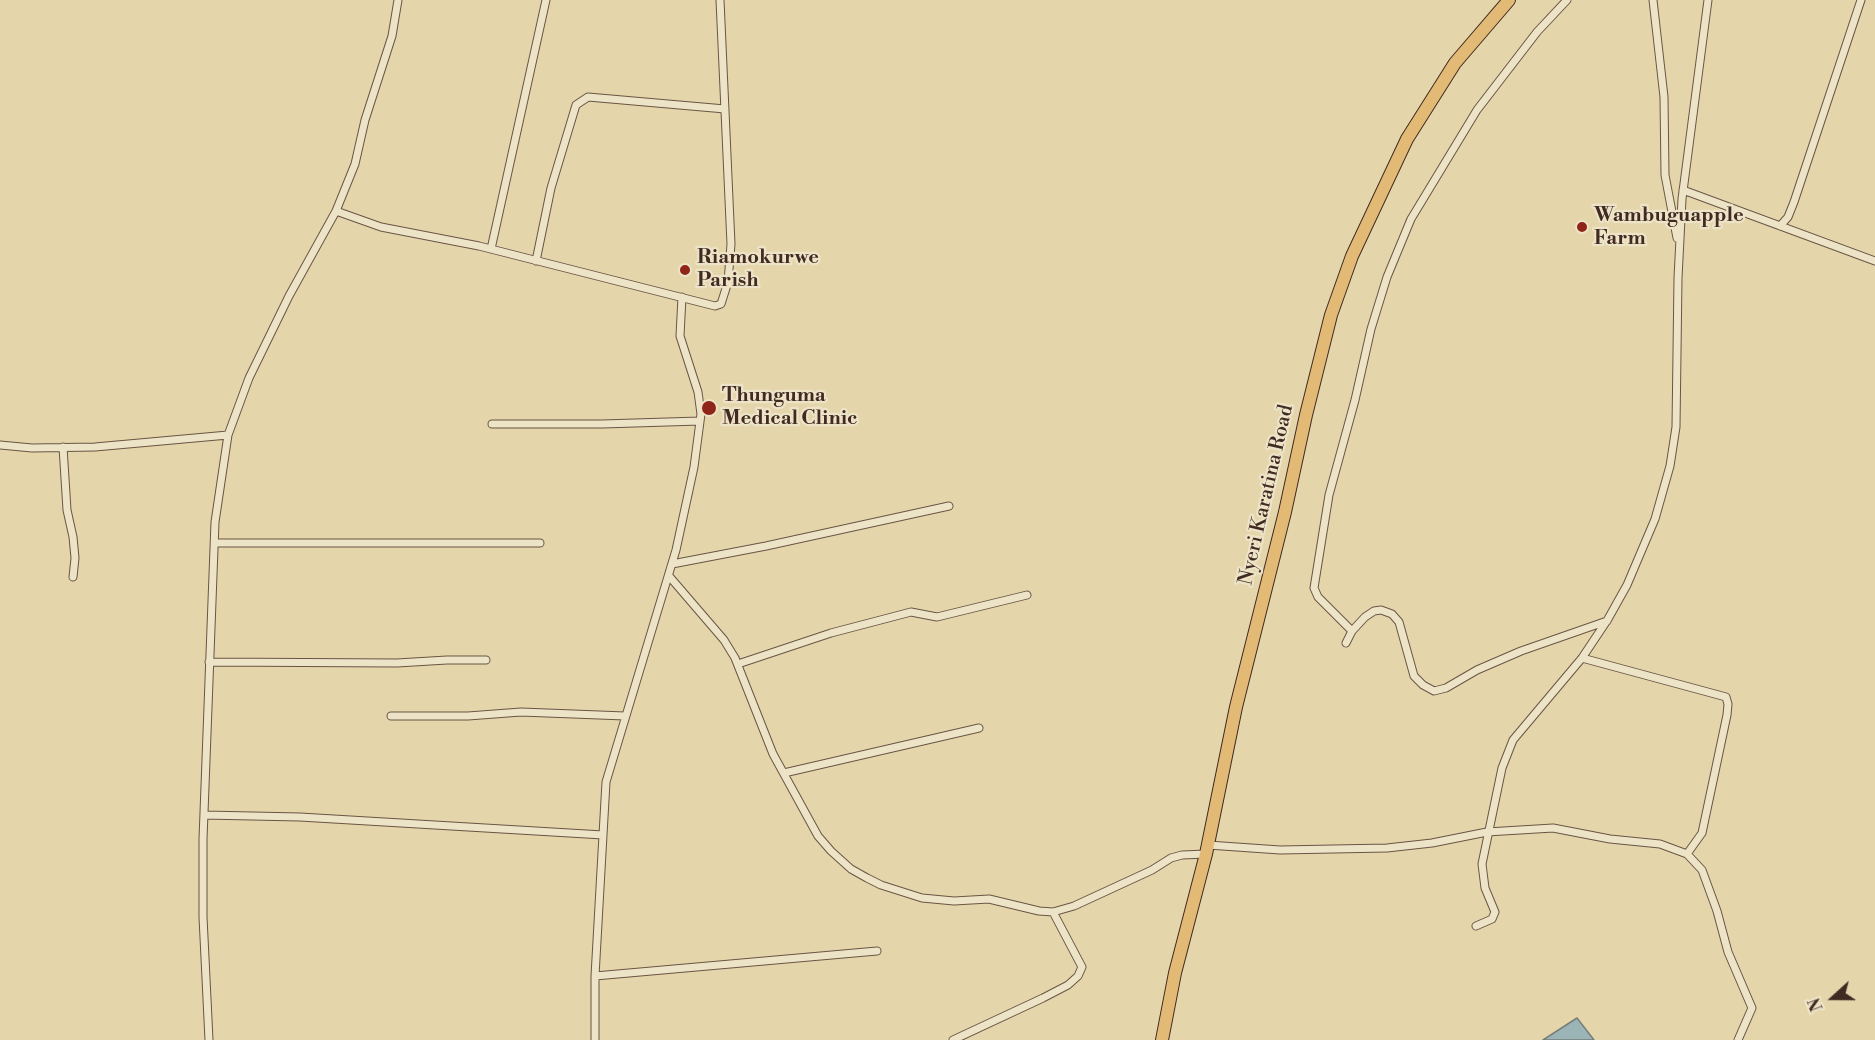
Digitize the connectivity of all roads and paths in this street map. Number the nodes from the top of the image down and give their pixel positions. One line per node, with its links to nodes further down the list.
1 (398, 0): 11 (street)
2 (546, 0): 13 (street)
3 (720, 0): 9 (street)
4 (1509, 0): 44 (highway, Nyeri Karatina Road)
5 (1567, 0): 31 (street)
6 (1653, 0): 14 (street)
7 (1707, 0): 10 (street)
8 (1861, 0): 12 (street)
9 (725, 109): 15 (street); 17 (street)
10 (1683, 190): 12 (street); 14 (street)
11 (336, 211): 13 (street); 20 (street)
12 (1780, 226): 16 (street)
13 (491, 249): 15 (street)
14 (1679, 252): 30 (street)
15 (536, 261): 17 (street)
16 (1875, 261)
17 (682, 297): 18 (street)
18 (700, 422): 19 (street); 26 (street)
19 (492, 424)
20 (228, 435): 22 (street); 24 (street)
21 (0, 446): 22 (street)
22 (63, 447): 28 (street)
23 (949, 506): 26 (street)
24 (215, 543): 25 (street); 35 (street)
25 (540, 543)
26 (672, 564): 27 (street)
27 (669, 576): 36 (street); 38 (street)
28 (74, 577)
29 (1027, 595): 36 (street)
30 (1607, 621): 31 (street); 33 (street)
31 (1352, 631): 32 (street)
32 (1346, 643)
33 (1582, 658): 42 (street); 45 (street)
34 (486, 660): 35 (street)
35 (209, 662): 41 (street)
36 (738, 664): 40 (street)
37 (391, 716): 38 (street)
38 (625, 716): 43 (street)
39 (979, 728): 40 (street)
40 (783, 773): 46 (street)
41 (204, 815): 43 (street); 50 (street)
42 (1487, 832): 44 (street); 45 (street); 47 (street)
43 (603, 835): 49 (street)
44 (1207, 849): 46 (street); 53 (highway, Nyeri Karatina Road)
45 (1686, 854): 54 (street)
46 (1053, 912): 52 (street)
47 (1476, 926)
48 (877, 951): 49 (street)
49 (595, 976): 51 (street)
50 (209, 1040)
51 (596, 1040)
52 (953, 1040)
53 (1162, 1040)
54 (1738, 1040)

